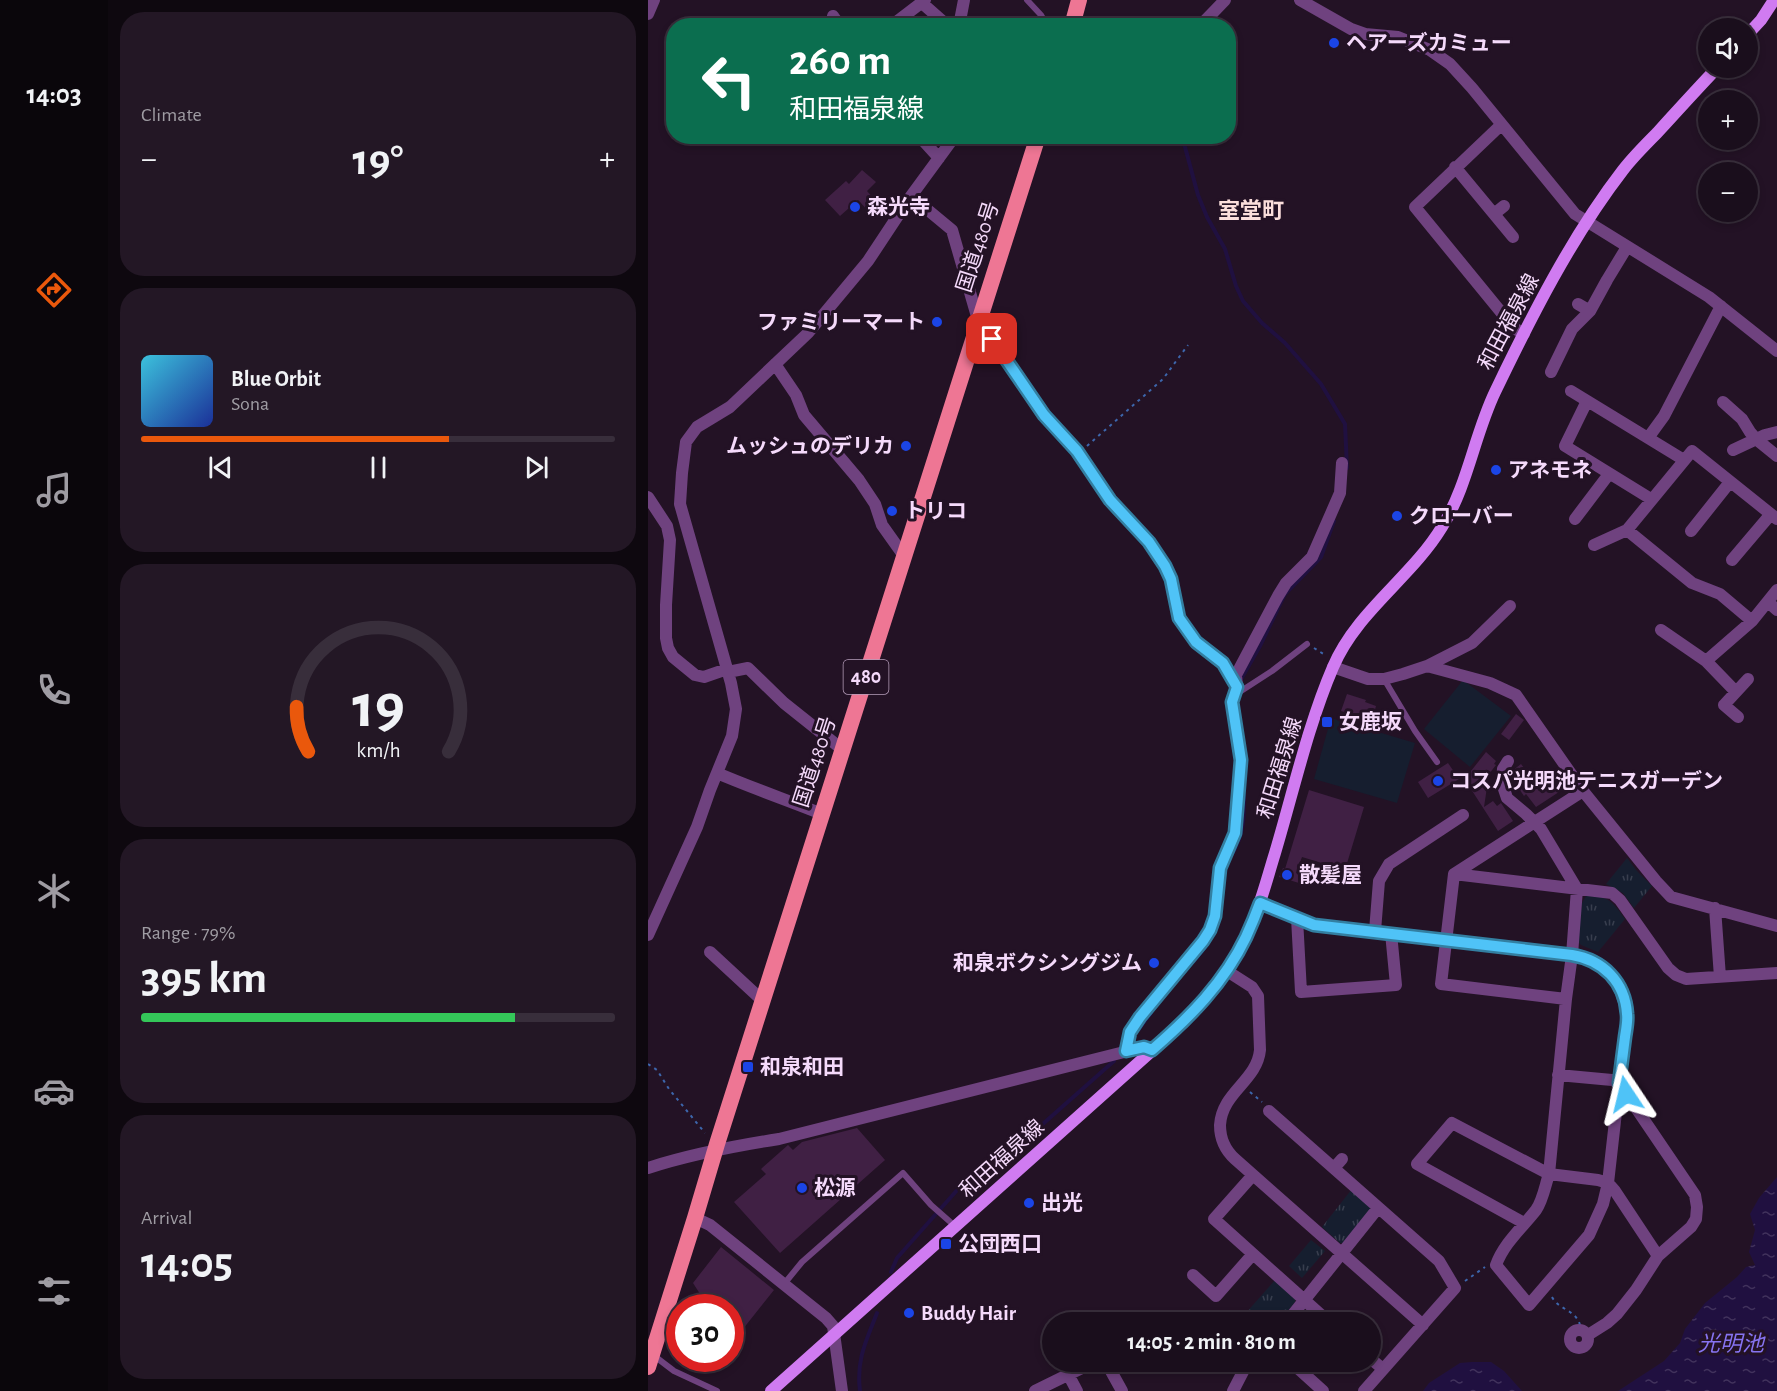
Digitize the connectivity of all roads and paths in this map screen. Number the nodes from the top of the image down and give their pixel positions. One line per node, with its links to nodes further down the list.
1 (654, 0): 9 (street)
2 (964, 0): 12 (street)
3 (1027, 0): 13 (lane)
4 (1079, 0): 14 (highway)
5 (1225, 0): 15 (street)
6 (1300, 0): 18 (street)
7 (1774, 0): 16 (main road)
8 (924, 1): 10 (street); 11 (street)
9 (648, 14)
10 (902, 18)
11 (940, 18)
12 (961, 18)
13 (1043, 18)
14 (1074, 18)
15 (1208, 18)
16 (1758, 23)
17 (1708, 78): 25 (main road, 和田福泉線)
18 (1500, 125): 23 (street); 25 (street)
19 (926, 144): 22 (street)
20 (949, 144): 22 (street)
21 (1035, 144): 31 (highway, 国道480号 / 480)
22 (939, 158): 24 (street)
23 (1455, 167): 26 (street); 32 (street)
24 (911, 196): 31 (street); 36 (street)
25 (1587, 221): 27 (street); 32 (main road, 和田福泉線)
26 (1513, 237)
27 (1628, 247): 29 (street); 30 (street)
28 (1578, 304): 30 (street)
29 (1721, 306): 34 (street); 41 (street)
30 (1590, 310): 35 (street)
31 (978, 320): 44 (street); 57 (highway, 国道480号 / 480)
32 (1524, 334): 66 (main road, 和田福泉線)
33 (1188, 345): 44 (path)
34 (1777, 351)
35 (1551, 363)
36 (775, 364): 57 (street); 68 (street)
37 (1571, 391): 38 (street)
38 (1587, 401): 41 (street); 48 (street)
39 (1723, 402): 42 (street)
40 (1777, 432): 42 (street)
41 (1648, 438): 46 (street)
42 (1756, 439): 43 (street); 45 (street)
43 (1733, 450)
44 (1078, 454): 71 (street)
45 (1777, 456)
46 (1684, 460): 49 (street); 51 (street)
47 (1342, 464): 71 (street)
48 (1610, 474): 51 (street); 53 (street)
49 (1730, 482): 52 (street); 55 (street)
50 (648, 497): 68 (street)
51 (1651, 499): 54 (street)
52 (1774, 516): 58 (street)
53 (1575, 519)
54 (1627, 530): 56 (street); 62 (street)
55 (1691, 531)
56 (1594, 545)
57 (904, 556): 74 (highway, 国道480号 / 480)
58 (1732, 560)
59 (1777, 590): 61 (street)
60 (1510, 606): 67 (street)
61 (1772, 606): 62 (street)
62 (1752, 621): 65 (street)
63 (1661, 630): 65 (street)
64 (1307, 644): 66 (path); 71 (lane)
65 (1706, 661): 72 (street)
66 (1331, 663): 69 (street); 84 (main road, 和田福泉線)
67 (1427, 666): 69 (street); 78 (street)
68 (728, 670): 74 (street); 77 (street)
69 (1384, 679): 76 (lane)
70 (1748, 679): 72 (street)
71 (1236, 691): 100 (street)
72 (1736, 692): 73 (street)
73 (1737, 717)
74 (843, 750): 79 (highway, 国道480号 / 480)
75 (1508, 761): 81 (street)
76 (1437, 762)
77 (717, 773): 79 (street); 90 (street)
78 (1583, 791): 81 (street); 85 (street)
79 (822, 814): 98 (highway, 国道480号 / 480)
80 (1463, 815): 88 (street)
81 (1533, 822): 82 (street); 83 (street)
82 (1454, 874): 83 (street); 91 (street)
83 (1577, 889): 93 (street); 96 (street)
84 (1260, 903): 86 (street); 94 (main road, 和田福泉線)
85 (1715, 908): 87 (street); 96 (street)
86 (1297, 918): 88 (street); 89 (street)
87 (1777, 926)
88 (1375, 932): 89 (street)
89 (1391, 933): 91 (street)
90 (648, 935)
91 (1446, 939): 93 (street); 97 (street)
92 (710, 952): 98 (street)
93 (1572, 955): 97 (street); 103 (street)
94 (1227, 971): 99 (main road, 和田福泉線); 104 (street)
95 (1777, 973): 96 (street)
96 (1720, 977)
97 (1566, 999): 102 (street)
98 (762, 1001): 106 (highway, 国道480号 / 480)
99 (1152, 1050): 100 (street); 114 (main road, 和田福泉線)
100 (1126, 1051): 106 (street)
101 (648, 1064): 106 (path)
102 (1558, 1074): 103 (street); 108 (street)
103 (1619, 1083): 110 (street); 117 (street)
104 (1242, 1084): 105 (path); 109 (street)
105 (1269, 1111): 111 (street)
106 (716, 1148): 107 (street); 112 (highway, 国道480号 / 480)
107 (648, 1168)
108 (1549, 1174): 110 (street); 113 (street); 113 (street)
109 (1253, 1175): 115 (street); 116 (street)
110 (1608, 1183): 117 (street); 118 (street)
111 (1378, 1208): 116 (street); 121 (street)
112 (695, 1218): 120 (street); 129 (highway, 国道480号 / 480)
113 (1524, 1224): 118 (street)
114 (956, 1227): 120 (lane); 128 (main road, 和田福泉線)
115 (1253, 1254): 119 (street); 123 (street)
116 (1342, 1254): 123 (street); 126 (street)
117 (1658, 1256): 127 (street)
118 (1496, 1265): 121 (path)
119 (1193, 1275)
120 (784, 1284): 128 (street)
121 (1455, 1288): 126 (street)
122 (1550, 1291): 127 (path)
123 (1304, 1300): 124 (street); 125 (street)
124 (1295, 1312)
125 (1318, 1312)
126 (1423, 1325): 130 (street)
127 (1584, 1333)
128 (835, 1334): 138 (main road, 和田福泉線); 139 (street)
129 (649, 1357): 137 (lane)
130 (1383, 1369): 144 (street)
131 (1072, 1372): 135 (street)
132 (1112, 1372): 142 (street)
133 (1243, 1372): 143 (street)
134 (1300, 1372): 136 (street)
135 (1068, 1374): 140 (street); 141 (street)
136 (1315, 1388)
137 (717, 1391)
138 (771, 1391)
139 (842, 1391)
140 (1035, 1391)
141 (1077, 1391)
142 (1122, 1391)
143 (1233, 1391)
144 (1364, 1391)

